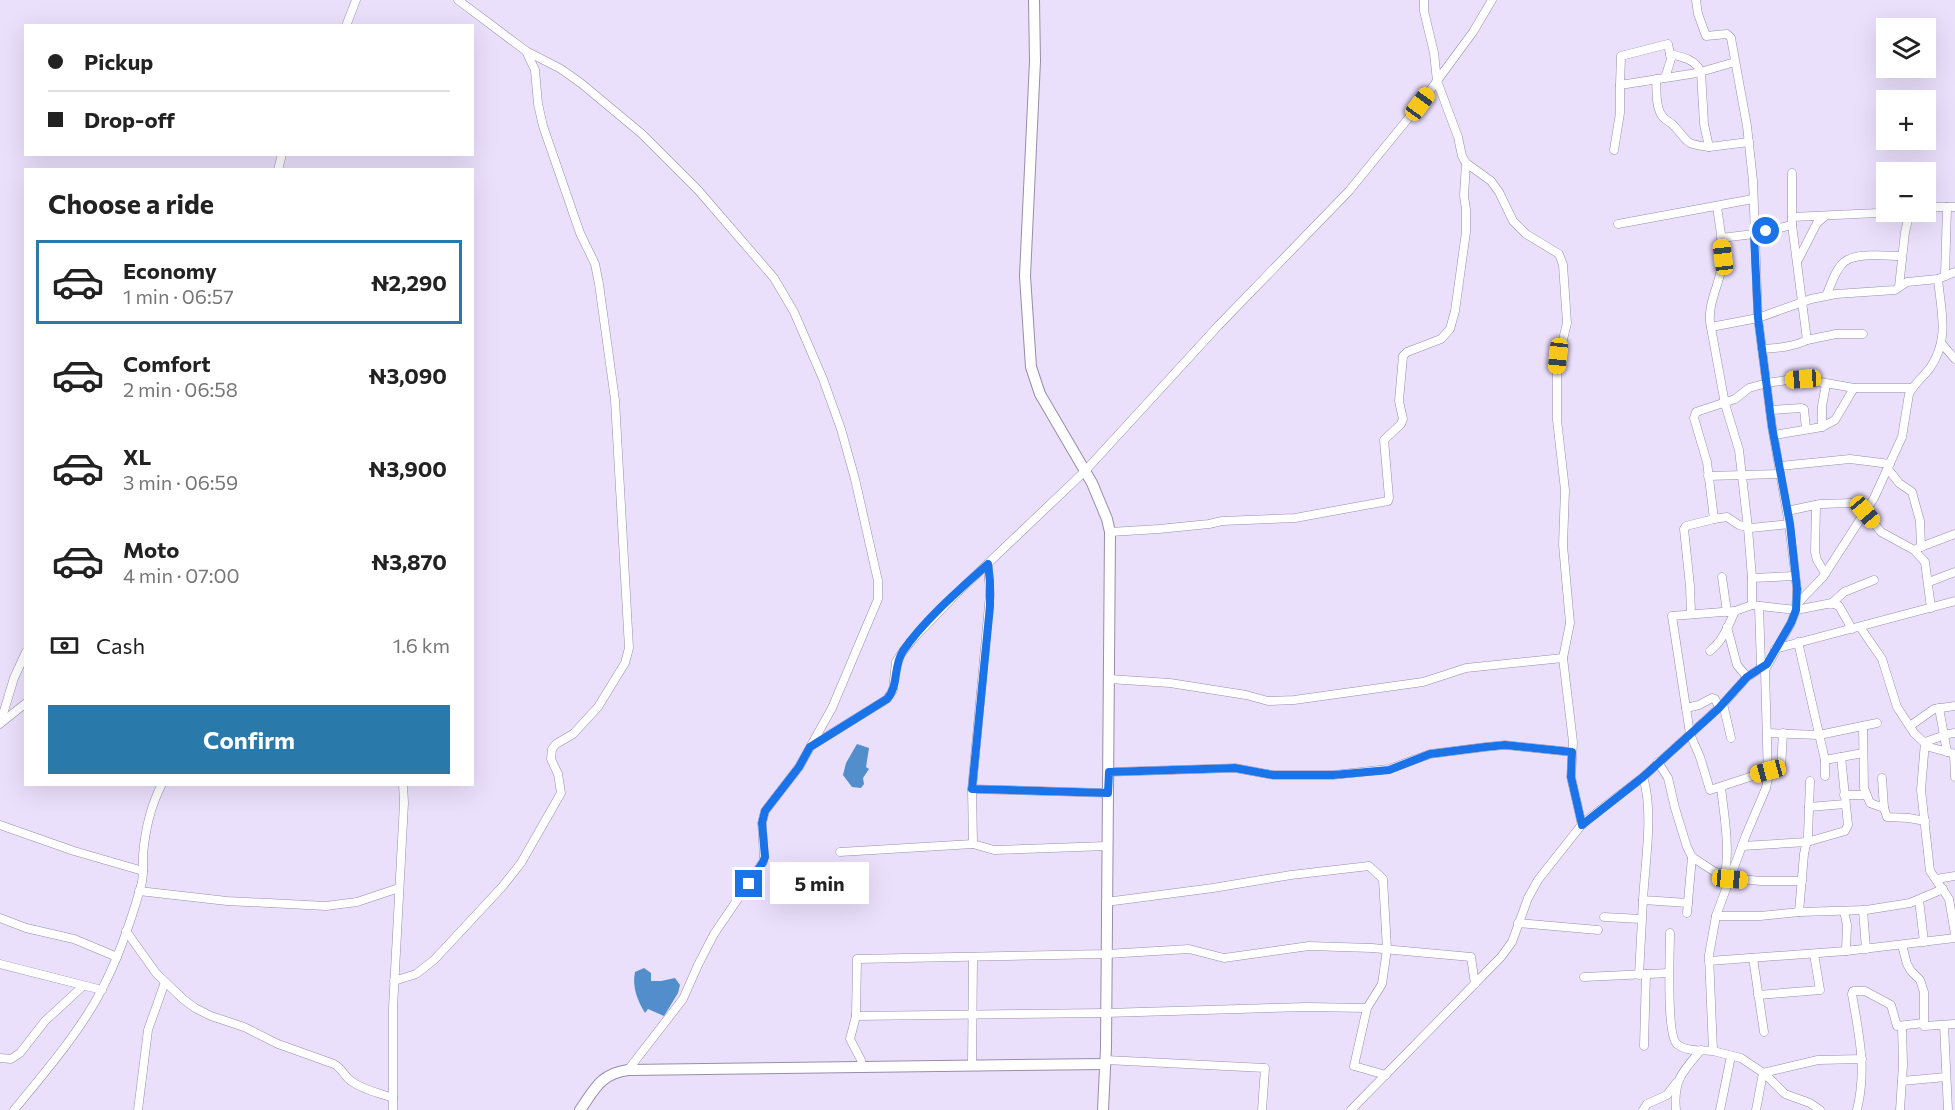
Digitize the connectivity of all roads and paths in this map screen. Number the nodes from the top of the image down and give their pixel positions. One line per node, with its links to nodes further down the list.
1 (356, 0): 7 (street)
2 (458, 0): 8 (street)
3 (1034, 0): 55 (street)
4 (1424, 0): 13 (street)
5 (1491, 0): 13 (street)
6 (1696, 0): 10 (street)
7 (346, 24)
8 (526, 51): 109 (street); 183 (street)
9 (1670, 54): 11 (street); 12 (street); 14 (street)
10 (1735, 62): 11 (street); 15 (street)
11 (1701, 72): 12 (street); 16 (street)
12 (1660, 79): 14 (street); 16 (street)
13 (1437, 81): 18 (street); 55 (street)
14 (1620, 85): 17 (street)
15 (1749, 142): 16 (street); 20 (street)
16 (1709, 147)
17 (1614, 150)
18 (1466, 164): 64 (street); 88 (street)
19 (1792, 173): 25 (street)
20 (1753, 199): 21 (street); 28 (street)
21 (1717, 206): 27 (street); 29 (street)
22 (1951, 207): 33 (street)
23 (1876, 213): 24 (street)
24 (1826, 216): 25 (street); 31 (street)
25 (1792, 221): 28 (street); 31 (street)
26 (1908, 222): 30 (street)
27 (1618, 224)
28 (1754, 234): 29 (street); 37 (street)
29 (1721, 238): 38 (street)
30 (1902, 256): 34 (street); 35 (street)
31 (1797, 260): 36 (street)
32 (1955, 272): 33 (street)
33 (1942, 278): 34 (street); 41 (street)
34 (1899, 286): 35 (street)
35 (1826, 296): 36 (street)
36 (1803, 302): 37 (street); 40 (street)
37 (1758, 318): 38 (street); 42 (street)
38 (1711, 327): 48 (street)
39 (1863, 334): 40 (street)
40 (1807, 340): 42 (street)
41 (1942, 344): 43 (street); 47 (street)
42 (1762, 349): 44 (street)
43 (1955, 359)
44 (1767, 383): 45 (street); 48 (street); 49 (street)
45 (1826, 384): 46 (street); 50 (street)
46 (1854, 387): 47 (street); 50 (street)
47 (1912, 388): 53 (street)
48 (1725, 404): 56 (street); 57 (street)
49 (1771, 410): 51 (street); 52 (street)
50 (1822, 427): 51 (street)
51 (1806, 429): 52 (street)
52 (1774, 435): 54 (street)
53 (1889, 467): 54 (street); 60 (street); 66 (street)
54 (1780, 470): 56 (street); 59 (street)
55 (1085, 471): 64 (street); 67 (street)
56 (1742, 473): 57 (street); 63 (street)
57 (1708, 476): 61 (street)
58 (1816, 505): 59 (street); 60 (street); 69 (street)
59 (1787, 511): 62 (street)
60 (1865, 512): 66 (street); 69 (street)
61 (1714, 519): 63 (street); 81 (street)
62 (1790, 524): 63 (street); 70 (street)
63 (1748, 528): 72 (street)
64 (1110, 532): 91 (street)
65 (1955, 534): 66 (street)
66 (1918, 548): 74 (street)
67 (988, 564): 109 (street); 127 (street)
68 (1955, 572): 74 (street)
69 (1826, 573): 78 (street)
70 (1795, 576): 72 (street); 78 (street)
71 (1722, 577): 80 (street)
72 (1752, 578): 77 (street)
73 (1874, 580): 76 (street)
74 (1929, 582): 79 (street)
75 (1955, 601): 79 (street)
76 (1831, 604): 78 (street); 83 (street)
77 (1756, 605): 78 (street); 80 (street); 89 (street)
78 (1797, 607): 85 (street)
79 (1931, 608): 83 (street)
80 (1731, 612): 81 (street); 82 (street)
81 (1691, 614): 95 (street)
82 (1727, 627): 86 (street); 90 (street)
83 (1856, 628): 84 (street); 100 (street)
84 (1798, 642): 85 (street); 105 (street)
85 (1775, 649): 89 (street)
86 (1710, 651)
87 (24, 656): 98 (street)
88 (1563, 658): 91 (street); 110 (street)
89 (1764, 665): 90 (street); 101 (street)
90 (1747, 677): 93 (street)
91 (1109, 679): 118 (street)
92 (24, 705): 98 (street)
93 (1721, 706): 95 (street); 103 (street); 107 (street)
94 (1955, 706): 96 (street)
95 (1686, 708): 103 (street)
96 (1939, 708): 100 (street); 106 (street)
97 (1877, 723): 99 (street)
98 (1, 724)
99 (1863, 726): 105 (street); 111 (street)
100 (1910, 726): 108 (street)
101 (1767, 733): 104 (street); 117 (street)
102 (1955, 733): 106 (street)
103 (1690, 734): 115 (street); 126 (street)
104 (1783, 734): 105 (street); 116 (street)
105 (1819, 735): 114 (street)
106 (1945, 736): 108 (street); 112 (street)
107 (1731, 738)
108 (1925, 742): 112 (street); 133 (street)
109 (810, 747): 207 (street)
110 (1572, 752): 118 (street); 135 (street)
111 (1863, 753): 113 (street); 129 (street)
112 (1952, 754): 121 (street)
113 (1841, 757): 114 (street); 130 (street)
114 (1825, 760): 119 (street)
115 (1658, 762): 120 (street); 141 (street)
116 (1781, 768)
117 (1768, 771): 126 (street); 139 (street)
118 (1109, 772): 128 (street)
119 (1825, 776)
120 (1643, 777): 135 (street); 150 (street)
121 (1955, 777)
122 (1882, 778): 132 (street)
123 (1810, 781): 131 (street)
124 (161, 786): 142 (street)
125 (403, 786): 147 (street)
126 (1721, 787): 143 (street)
127 (972, 789): 128 (street); 137 (street)
128 (1108, 793): 138 (street)
129 (1866, 795): 130 (street); 132 (street)
130 (1845, 800): 131 (street); 136 (street)
131 (1809, 807): 136 (street)
132 (1884, 808): 133 (street)
133 (1925, 821): 145 (street)
134 (0, 825): 142 (street)
135 (1582, 825): 162 (street)
136 (1807, 842): 139 (street); 146 (street)
137 (973, 844): 138 (street); 140 (street)
138 (1107, 846): 152 (street)
139 (1743, 846): 143 (street)
140 (840, 852)
141 (1692, 856): 143 (street); 153 (street)
142 (143, 871): 149 (street)
143 (1729, 876): 146 (street); 158 (street)
144 (1955, 876): 145 (street)
145 (1936, 879): 148 (street)
146 (1802, 881): 157 (street)
147 (399, 888): 149 (street); 183 (street)
148 (1943, 889): 151 (street); 166 (street)
149 (140, 891): 164 (street)
150 (1643, 900): 153 (street); 161 (street)
151 (1919, 900): 154 (street); 168 (street)
152 (1106, 903): 170 (street); 173 (street)
153 (1688, 903): 156 (street)
154 (1863, 910): 155 (street); 171 (street)
155 (1844, 911): 157 (street); 172 (street)
156 (1687, 912)
157 (1799, 912): 158 (street)
158 (1716, 916): 178 (street)
159 (1604, 917): 161 (street)
160 (0, 918): 175 (street)
161 (1641, 918): 181 (street)
162 (1518, 923): 163 (street); 185 (street)
163 (1598, 930)
164 (126, 931): 175 (street); 184 (street)
165 (1670, 933): 180 (street)
166 (1955, 934)
167 (1955, 938): 168 (street)
168 (1924, 942): 169 (street)
169 (1902, 945): 171 (street); 193 (street)
170 (1387, 949): 173 (street); 185 (street); 189 (street)
171 (1866, 949): 172 (street)
172 (1846, 951): 174 (street)
173 (1107, 954): 176 (street); 190 (street)
174 (1814, 954): 177 (street); 188 (street)
175 (117, 957): 187 (street)
176 (973, 957): 191 (street); 192 (street)
177 (1753, 958): 178 (street); 188 (street)
178 (1709, 961): 200 (street)
179 (0, 964): 186 (street)
180 (1669, 973): 181 (street); 199 (street)
181 (1642, 975): 182 (street); 198 (street)
182 (1584, 977)
183 (394, 981): 213 (street)
184 (165, 982): 213 (street); 216 (street)
185 (1475, 984): 209 (street)
186 (83, 986): 187 (street); 202 (street)
187 (102, 990): 215 (street)
188 (1758, 995): 197 (street)
189 (1367, 1008): 190 (street); 209 (street)
190 (1106, 1013): 191 (street); 204 (street)
191 (972, 1014): 192 (street); 205 (street)
192 (856, 1016): 206 (street)
193 (1924, 1023): 195 (street); 196 (street)
194 (1955, 1024): 195 (street)
195 (1944, 1025): 210 (street)
196 (1902, 1026): 203 (street); 211 (street)
197 (1764, 1032)
198 (1644, 1046)
199 (1701, 1050): 200 (street); 212 (street)
200 (1713, 1051): 201 (street)
201 (1731, 1056): 208 (street); 224 (street)
202 (0, 1058)
203 (1862, 1059): 208 (street); 227 (street)
204 (1105, 1062): 205 (street); 219 (street); 220 (street)
205 (972, 1066): 206 (street)
206 (862, 1067): 207 (street)
207 (628, 1070): 218 (street)
208 (1763, 1073): 214 (street); 225 (street)
209 (1386, 1075): 221 (street)
210 (1949, 1079): 211 (street); 229 (street)
211 (1902, 1081): 228 (street)
212 (1677, 1082): 222 (street); 223 (street)
213 (393, 1098): 217 (street)
214 (1809, 1106): 226 (street)
215 (14, 1110)
216 (138, 1110)
217 (393, 1110)
218 (580, 1110)
219 (1103, 1110)
220 (1262, 1110)
221 (1352, 1110)
222 (1643, 1110)
223 (1676, 1110)
224 (1720, 1110)
225 (1756, 1110)
226 (1820, 1110)
227 (1857, 1110)
228 (1900, 1110)
229 (1948, 1110)

